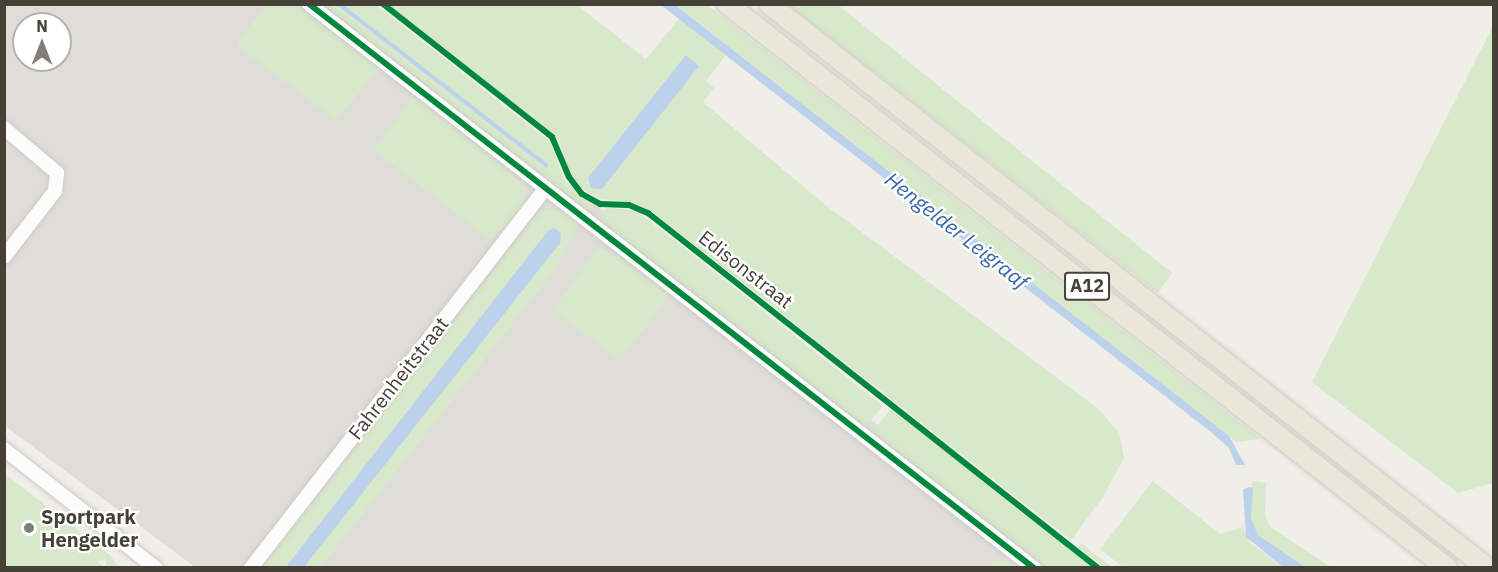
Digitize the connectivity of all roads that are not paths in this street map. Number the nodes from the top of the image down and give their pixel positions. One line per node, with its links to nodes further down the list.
1 (309, 4): 5 (street)
2 (727, 4): 11 (highway, A12)
3 (769, 4): 12 (highway, A12)
4 (4, 128): 6 (street)
5 (546, 188): 9 (street, Fahrenheitstraat); 10 (street)
6 (4, 257)
7 (4, 449): 8 (street)
8 (156, 567)
9 (251, 567)
10 (1034, 567)
11 (1447, 567)
12 (1487, 567)

